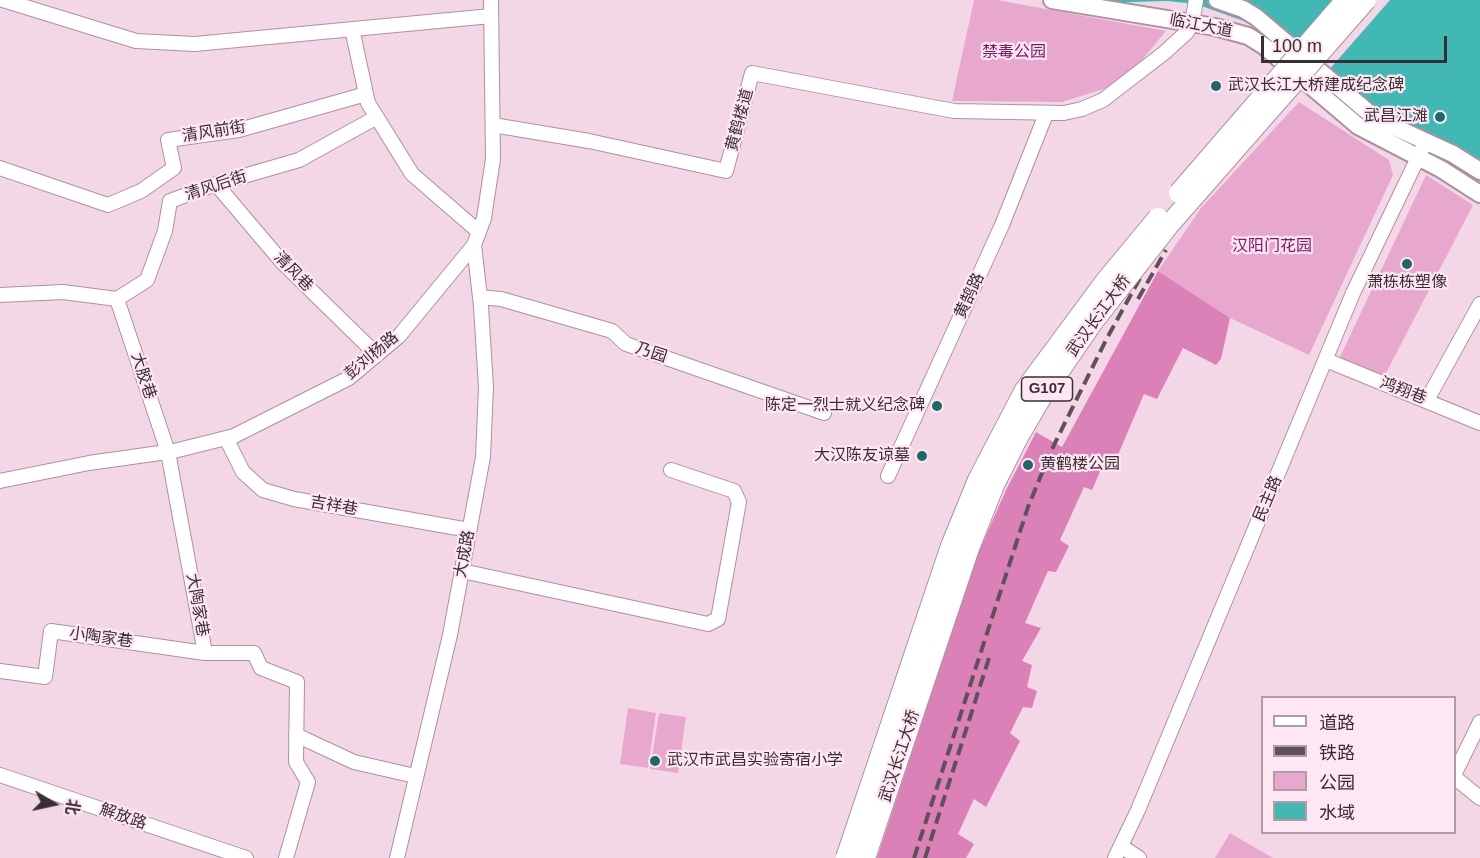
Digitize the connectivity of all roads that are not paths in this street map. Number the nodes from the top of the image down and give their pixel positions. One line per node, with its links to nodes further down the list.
1 (3, 0): 10 (street)
2 (491, 0): 8 (street, 彭刘杨路)
3 (1052, 0): 9 (main road, 临江大道)
4 (1196, 0): 9 (street)
5 (1217, 0): 15 (main road, 临江大道)
6 (1346, 0): 51 (highway, 武汉长江大桥 / G107, bridge)
7 (1366, 0): 52 (highway, 武汉长江大桥 / G107, bridge)
8 (491, 16): 10 (street); 14 (street, 彭刘杨路)
9 (1192, 23): 12 (street); 16 (main road, 临江大道)
10 (352, 29): 11 (street)
11 (366, 94): 13 (street); 17 (street, 清风前街)
12 (1046, 114): 14 (street, 黄鹤楼道); 34 (street, 黄鹄路)
13 (377, 117): 19 (street, 清风后街); 21 (street)
14 (494, 125): 21 (street, 彭刘杨路)
15 (1426, 141): 16 (street, 民主路); 18 (main road, 临江大道)
16 (1418, 157): 20 (main road, 临江大道); 27 (street, 民主路)
17 (0, 168)
18 (1480, 171)
19 (216, 184): 24 (street, 清风后街); 26 (street, 清风巷)
20 (1480, 194)
21 (476, 238): 23 (street, 大成路); 26 (street, 彭刘杨路)
22 (0, 295): 24 (street)
23 (480, 297): 29 (street, 乃园); 36 (street, 大成路)
24 (117, 299): 32 (street, 大胶巷)
25 (1480, 304): 28 (street)
26 (377, 355): 31 (street, 彭刘杨路)
27 (1326, 360): 28 (street, 鸿翔巷); 47 (street, 民主路)
28 (1427, 400): 30 (street, 鸿翔巷)
29 (824, 413)
30 (1480, 423)
31 (226, 438): 32 (street, 彭刘杨路); 36 (street, 吉祥巷)
32 (168, 452): 35 (street, 彭刘杨路); 38 (street, 大陶家巷)
33 (670, 470): 37 (street)
34 (888, 476)
35 (0, 481)
36 (469, 530): 37 (street, 大成路)
37 (462, 571): 44 (street, 大成路)
38 (205, 653): 39 (street, 小陶家巷); 41 (street, 大陶家巷)
39 (0, 671)
40 (1480, 722): 42 (street)
41 (296, 735): 44 (street); 49 (street, 大陶家巷)
42 (1456, 774)
43 (0, 776): 48 (street, 解放路)
44 (415, 776): 50 (street, 大成路)
45 (1456, 777): 46 (street)
46 (1480, 798)
47 (1118, 852): 53 (street)
48 (246, 858)
49 (286, 858)
50 (397, 858)
51 (846, 858)
52 (866, 858)
53 (1139, 858)

